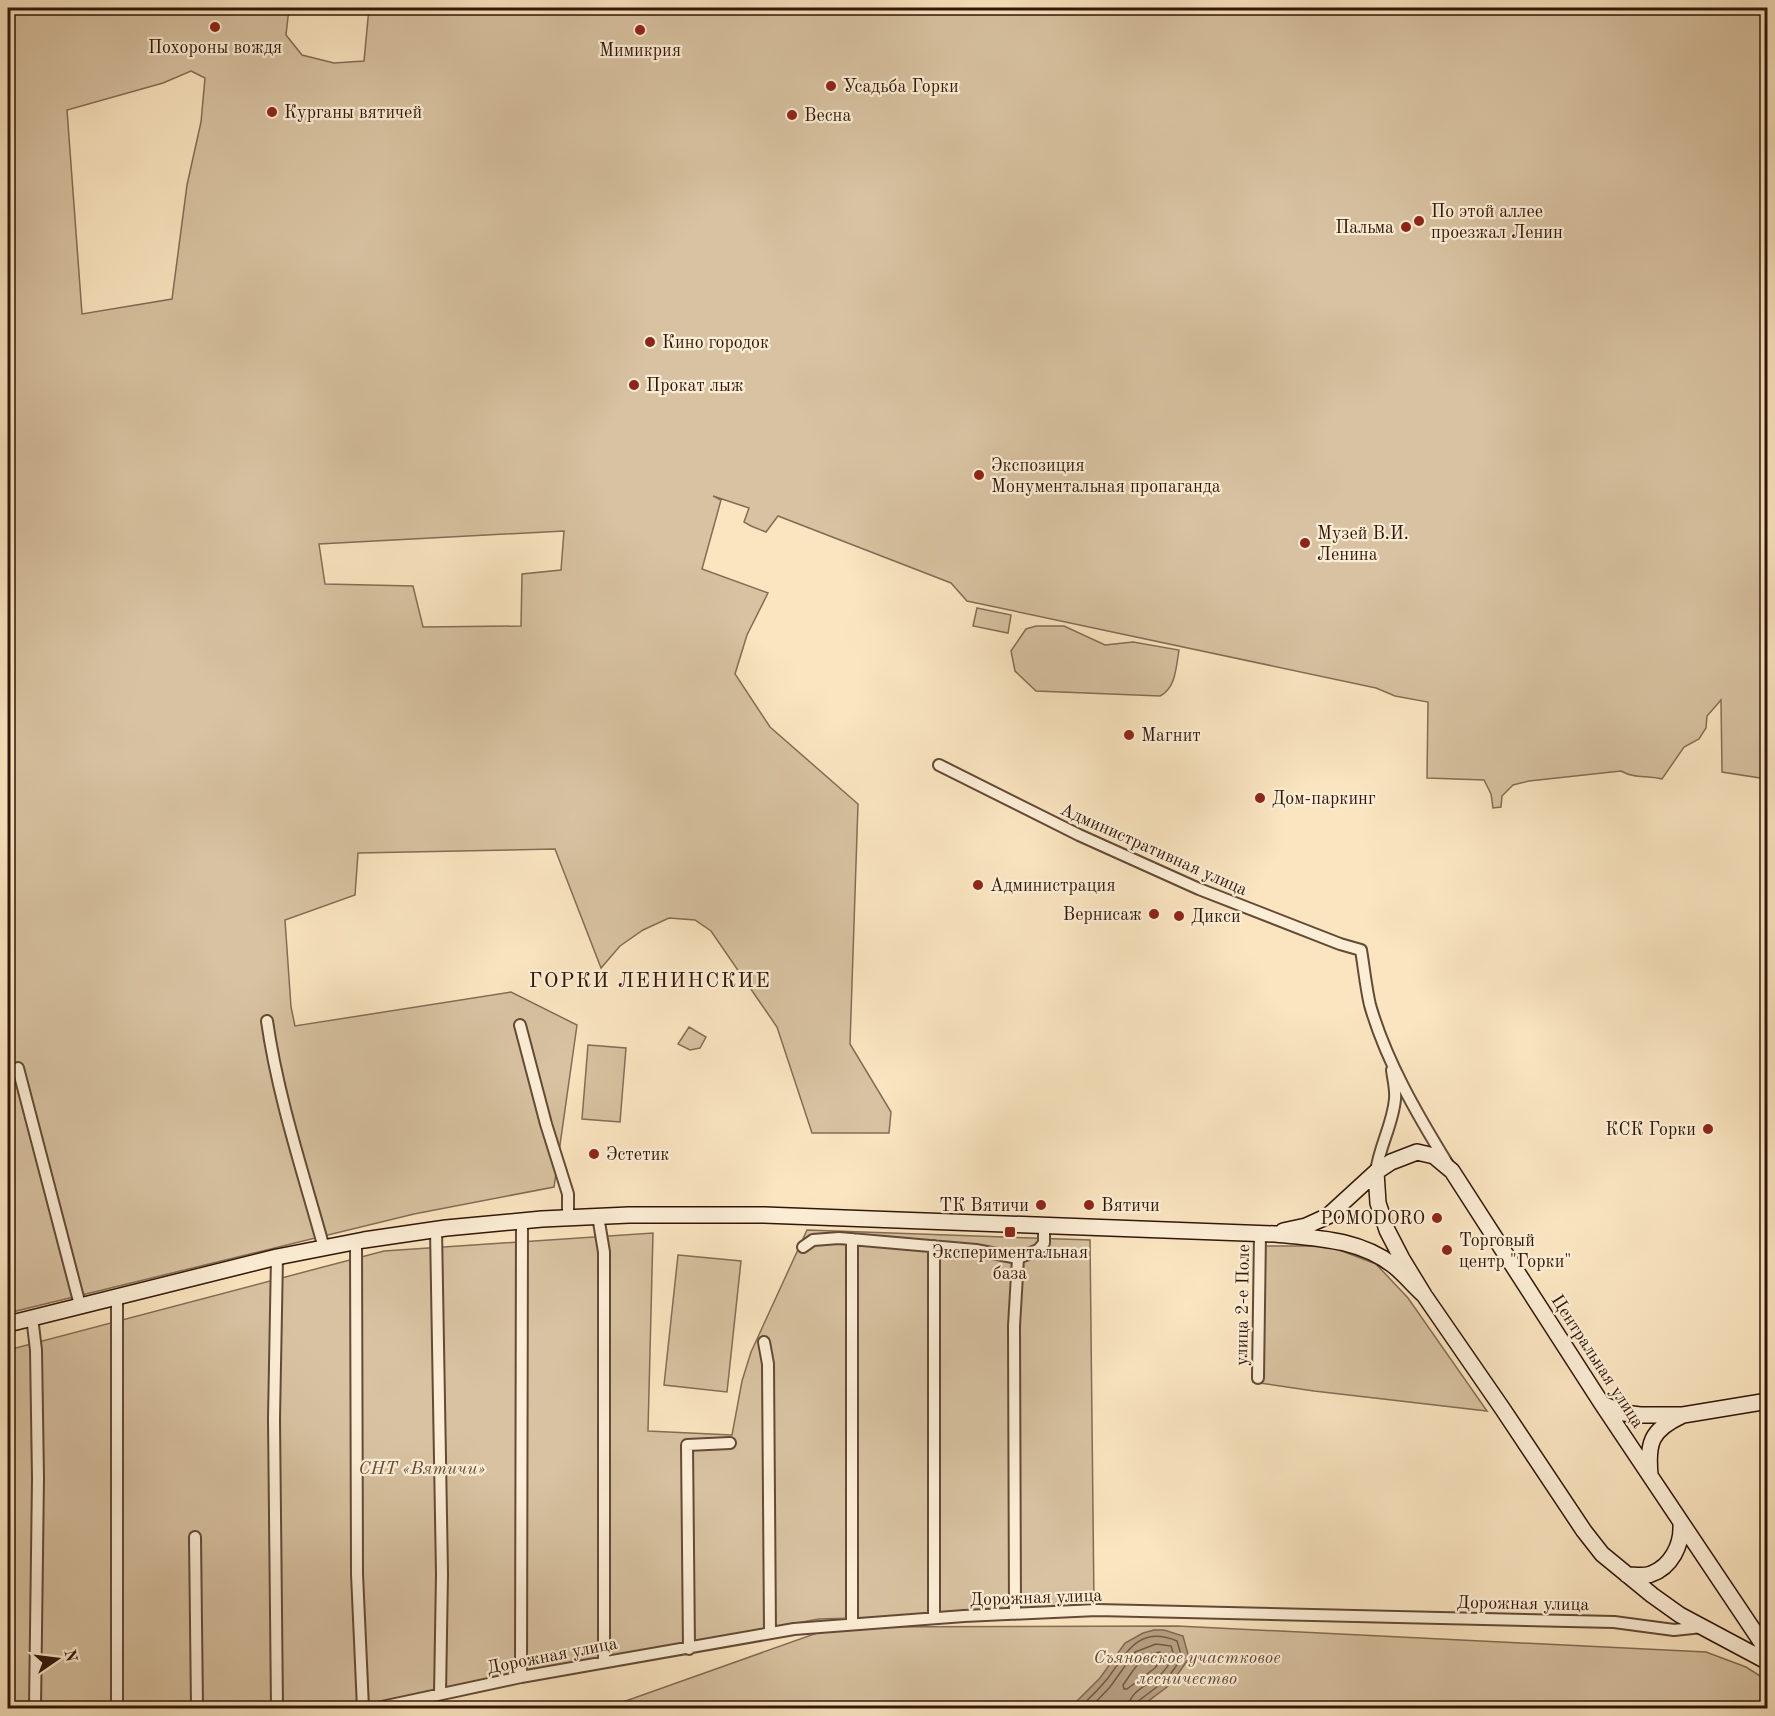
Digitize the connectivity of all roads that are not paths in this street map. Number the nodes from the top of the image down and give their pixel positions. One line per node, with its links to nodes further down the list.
1 (939, 765): 2 (street, Административная улица)
2 (1361, 950): 5 (street, Центральная улица)
3 (267, 1021): 19 (street)
4 (520, 1025): 10 (street)
5 (1390, 1058): 7 (street, Центральная улица); 8 (street)
6 (18, 1068): 24 (street)
7 (1452, 1171): 8 (main road); 30 (main road, Центральная улица)
8 (1376, 1172): 14 (main road); 23 (main road)
9 (598, 1216): 10 (main road); 12 (main road); 44 (street)
10 (568, 1217): 11 (main road)
11 (522, 1221): 13 (main road); 46 (street)
12 (1044, 1225): 14 (main road); 21 (street)
13 (436, 1229): 16 (main road); 47 (street)
14 (1267, 1233): 23 (main road); 28 (street, улица 2-е Поле)
15 (852, 1239): 17 (street); 18 (street); 39 (street)
16 (356, 1241): 19 (main road); 52 (street)
17 (934, 1246): 21 (street); 38 (street)
18 (803, 1247)
19 (324, 1248): 20 (main road)
20 (277, 1257): 22 (main road); 51 (street)
21 (1018, 1258): 37 (street)
22 (117, 1296): 24 (main road); 49 (street)
23 (1424, 1296): 36 (main road)
24 (80, 1305): 25 (main road)
25 (33, 1317): 26 (main road); 48 (street)
26 (8, 1324)
27 (764, 1342): 41 (street)
28 (1258, 1378)
29 (1767, 1401): 31 (main road)
30 (1602, 1404): 31 (main road); 33 (main road, Центральная улица)
31 (1683, 1415): 33 (main road)
32 (730, 1443): 42 (street)
33 (1651, 1478): 34 (main road, Центральная улица)
34 (1681, 1525): 36 (main road); 43 (main road, Центральная улица)
35 (195, 1537): 50 (street)
36 (1627, 1575): 40 (main road)
37 (1015, 1614): 38 (street, Дорожная улица); 40 (street, Дорожная улица)
38 (934, 1618): 39 (street, Дорожная улица)
39 (852, 1624): 41 (street, Дорожная улица)
40 (1704, 1626): 45 (main road)
41 (770, 1633): 42 (street, Дорожная улица)
42 (689, 1649): 44 (street, Дорожная улица)
43 (1767, 1652)
44 (604, 1662): 46 (street, Дорожная улица)
45 (1767, 1662)
46 (521, 1677): 47 (street, Дорожная улица)
47 (440, 1694): 53 (street, Дорожная улица)
48 (35, 1708)
49 (117, 1708)
50 (197, 1708)
51 (278, 1708)
52 (363, 1708)
53 (377, 1708)

